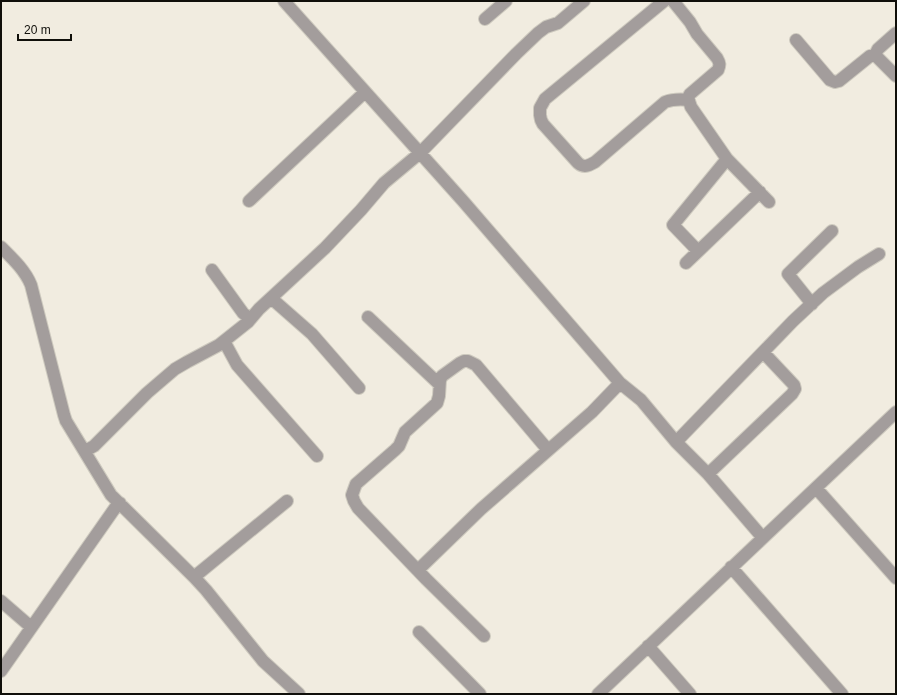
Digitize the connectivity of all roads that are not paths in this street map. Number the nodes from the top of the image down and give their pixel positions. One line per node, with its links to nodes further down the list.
1 (284, 1): 11 (street)
2 (506, 1): 6 (street)
3 (584, 1): 13 (street)
4 (664, 1): 12 (street)
5 (673, 1): 12 (street)
6 (485, 19)
7 (896, 33): 9 (street)
8 (796, 40): 9 (street)
9 (875, 55): 10 (street)
10 (896, 76)
11 (365, 92): 13 (street); 16 (street)
12 (689, 100): 14 (street)
13 (420, 153): 24 (street); 31 (street)
14 (727, 159): 15 (street); 20 (street)
15 (760, 192): 17 (street); 20 (street)
16 (249, 201)
17 (769, 202)
18 (832, 231): 25 (street)
19 (1, 247): 36 (street)
20 (698, 251): 22 (street)
21 (879, 254): 25 (street)
22 (686, 263)
23 (212, 270): 27 (street)
24 (271, 298): 27 (street); 32 (street)
25 (812, 304): 29 (street)
26 (368, 317): 30 (street)
27 (250, 319): 28 (street)
28 (224, 341): 36 (street); 37 (street)
29 (763, 352): 34 (street); 38 (street)
30 (439, 384): 35 (street); 44 (street)
31 (620, 384): 34 (street); 35 (street)
32 (359, 388)
33 (896, 412): 39 (street)
34 (676, 442): 38 (street)
35 (548, 450): 44 (street)
36 (84, 451): 41 (street)
37 (317, 456)
38 (708, 474): 42 (street)
39 (816, 488): 42 (street); 46 (street)
40 (287, 501): 45 (street)
41 (120, 503): 45 (street); 48 (street)
42 (763, 538): 43 (street)
43 (731, 567): 51 (street); 57 (street)
44 (418, 570): 50 (street)
45 (194, 577): 53 (street)
46 (896, 578)
47 (1, 600): 48 (street)
48 (31, 627): 52 (street)
49 (419, 632): 54 (street)
50 (484, 636)
51 (648, 646): 55 (street); 56 (street)
52 (1, 671)
53 (299, 694)
54 (480, 694)
55 (598, 694)
56 (690, 694)
57 (842, 694)

